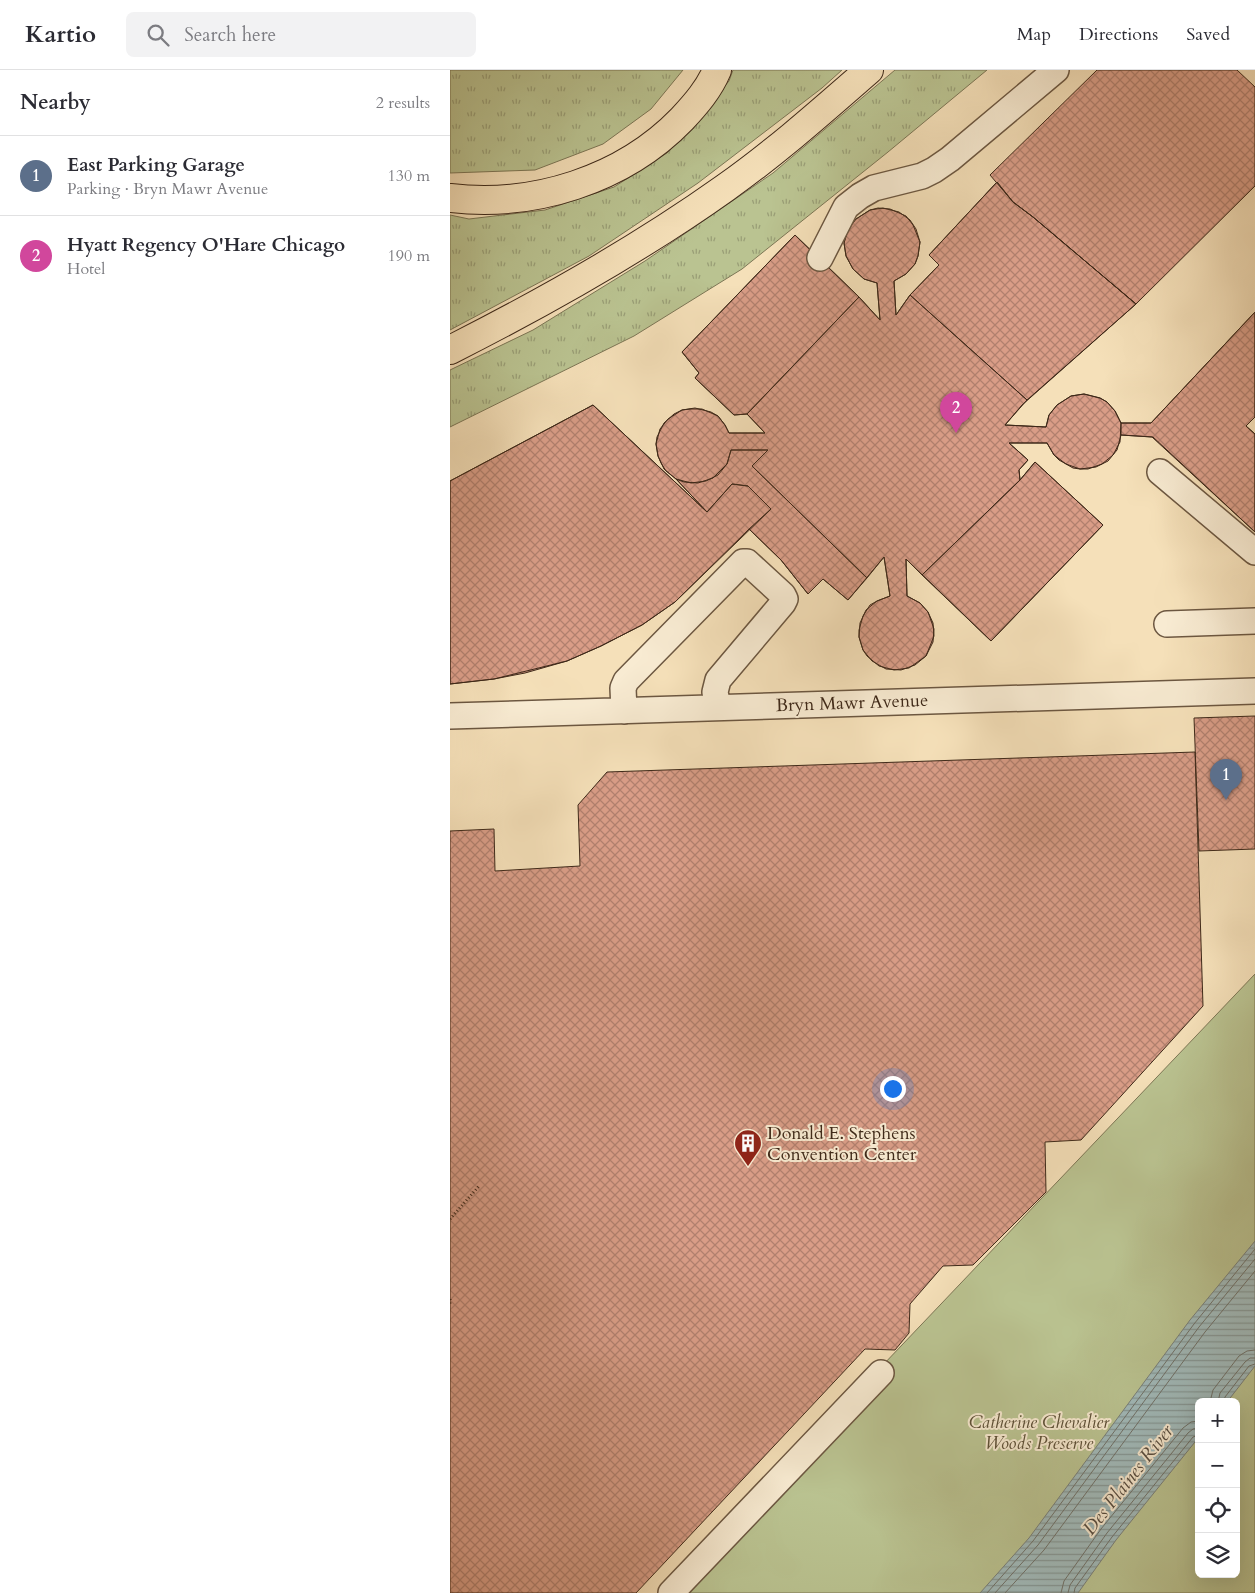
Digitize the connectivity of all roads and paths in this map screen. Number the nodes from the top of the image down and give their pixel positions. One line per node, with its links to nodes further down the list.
1 (717, 70): 4 (highway)
2 (868, 70): 6 (highway)
3 (1056, 70): 5 (street)
4 (450, 198)
5 (820, 258)
6 (450, 350)
7 (1160, 472): 8 (street)
8 (1255, 552)
9 (1255, 621): 10 (street)
10 (1168, 624)
11 (1255, 691): 12 (street, Bryn Mawr Avenue)
12 (718, 707): 13 (street, Bryn Mawr Avenue); 13 (street)
13 (624, 711): 14 (street, Bryn Mawr Avenue)
14 (450, 716)
15 (480, 1185): 16 (path)
16 (450, 1219)
17 (450, 1300): 18 (path)
18 (450, 1305)
19 (881, 1373): 20 (street)
20 (671, 1593)

